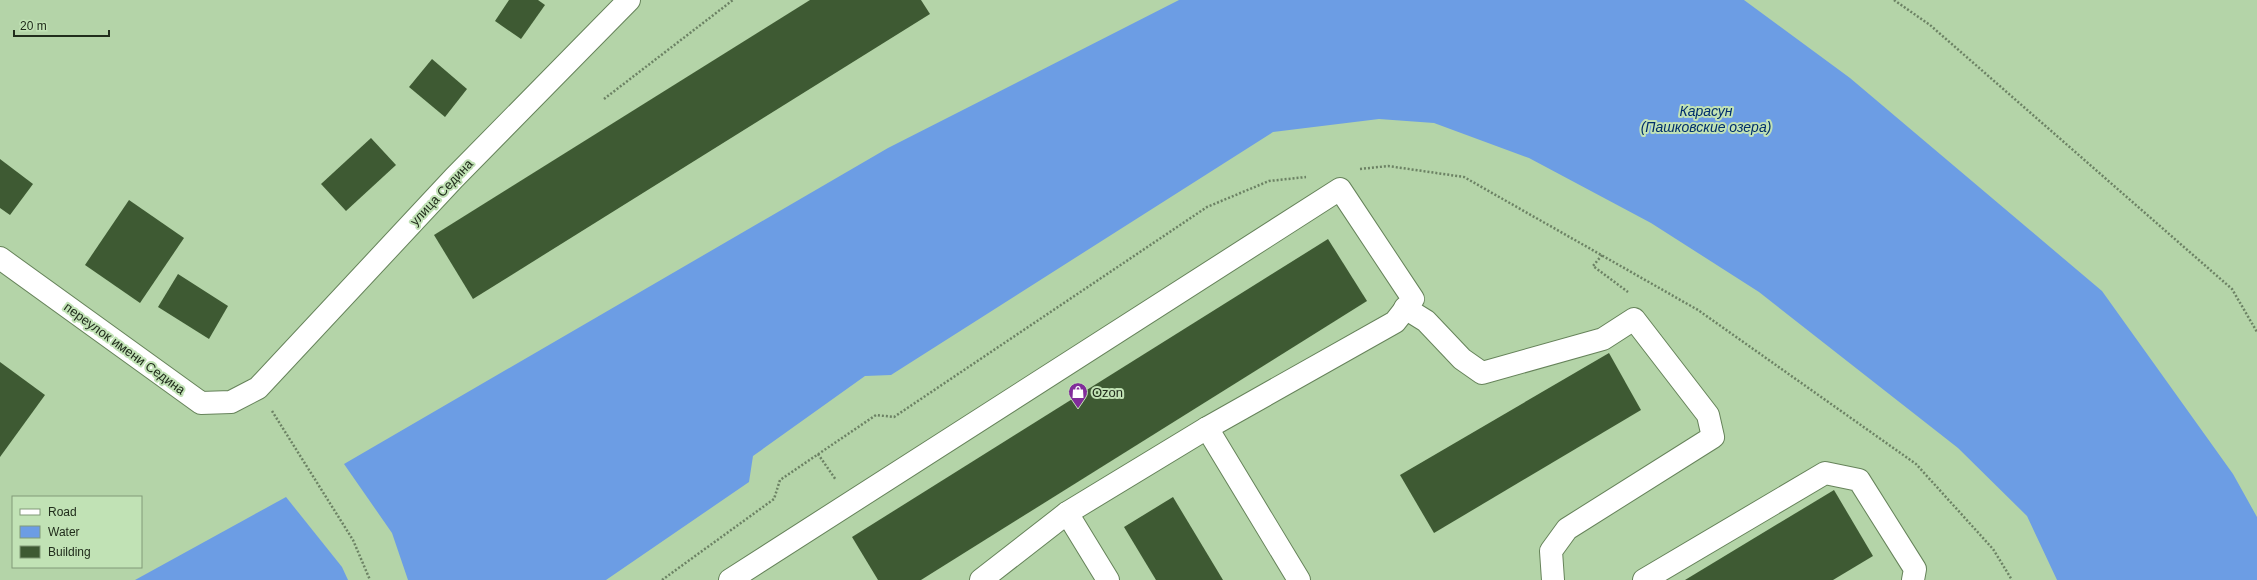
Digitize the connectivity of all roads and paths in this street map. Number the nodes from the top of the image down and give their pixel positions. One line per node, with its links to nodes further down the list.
1 (629, 0): 10 (street, улица Седина)
2 (733, 0): 4 (path)
3 (1894, 0): 9 (path)
4 (604, 98)
5 (1602, 255): 8 (path)
6 (0, 258): 10 (street, переулок имени Седина)
7 (1405, 308): 8 (street); 11 (street); 13 (street)
8 (1634, 319): 19 (street)
9 (2257, 332)
10 (258, 388): 14 (path)
11 (1207, 428): 12 (street); 18 (street)
12 (1067, 513): 16 (street); 17 (street)
13 (755, 573): 15 (street)
14 (370, 580)
15 (730, 580)
16 (981, 580)
17 (1108, 580)
18 (1299, 580)
19 (1553, 580)
20 (1644, 580): 21 (street)
21 (1914, 580)

